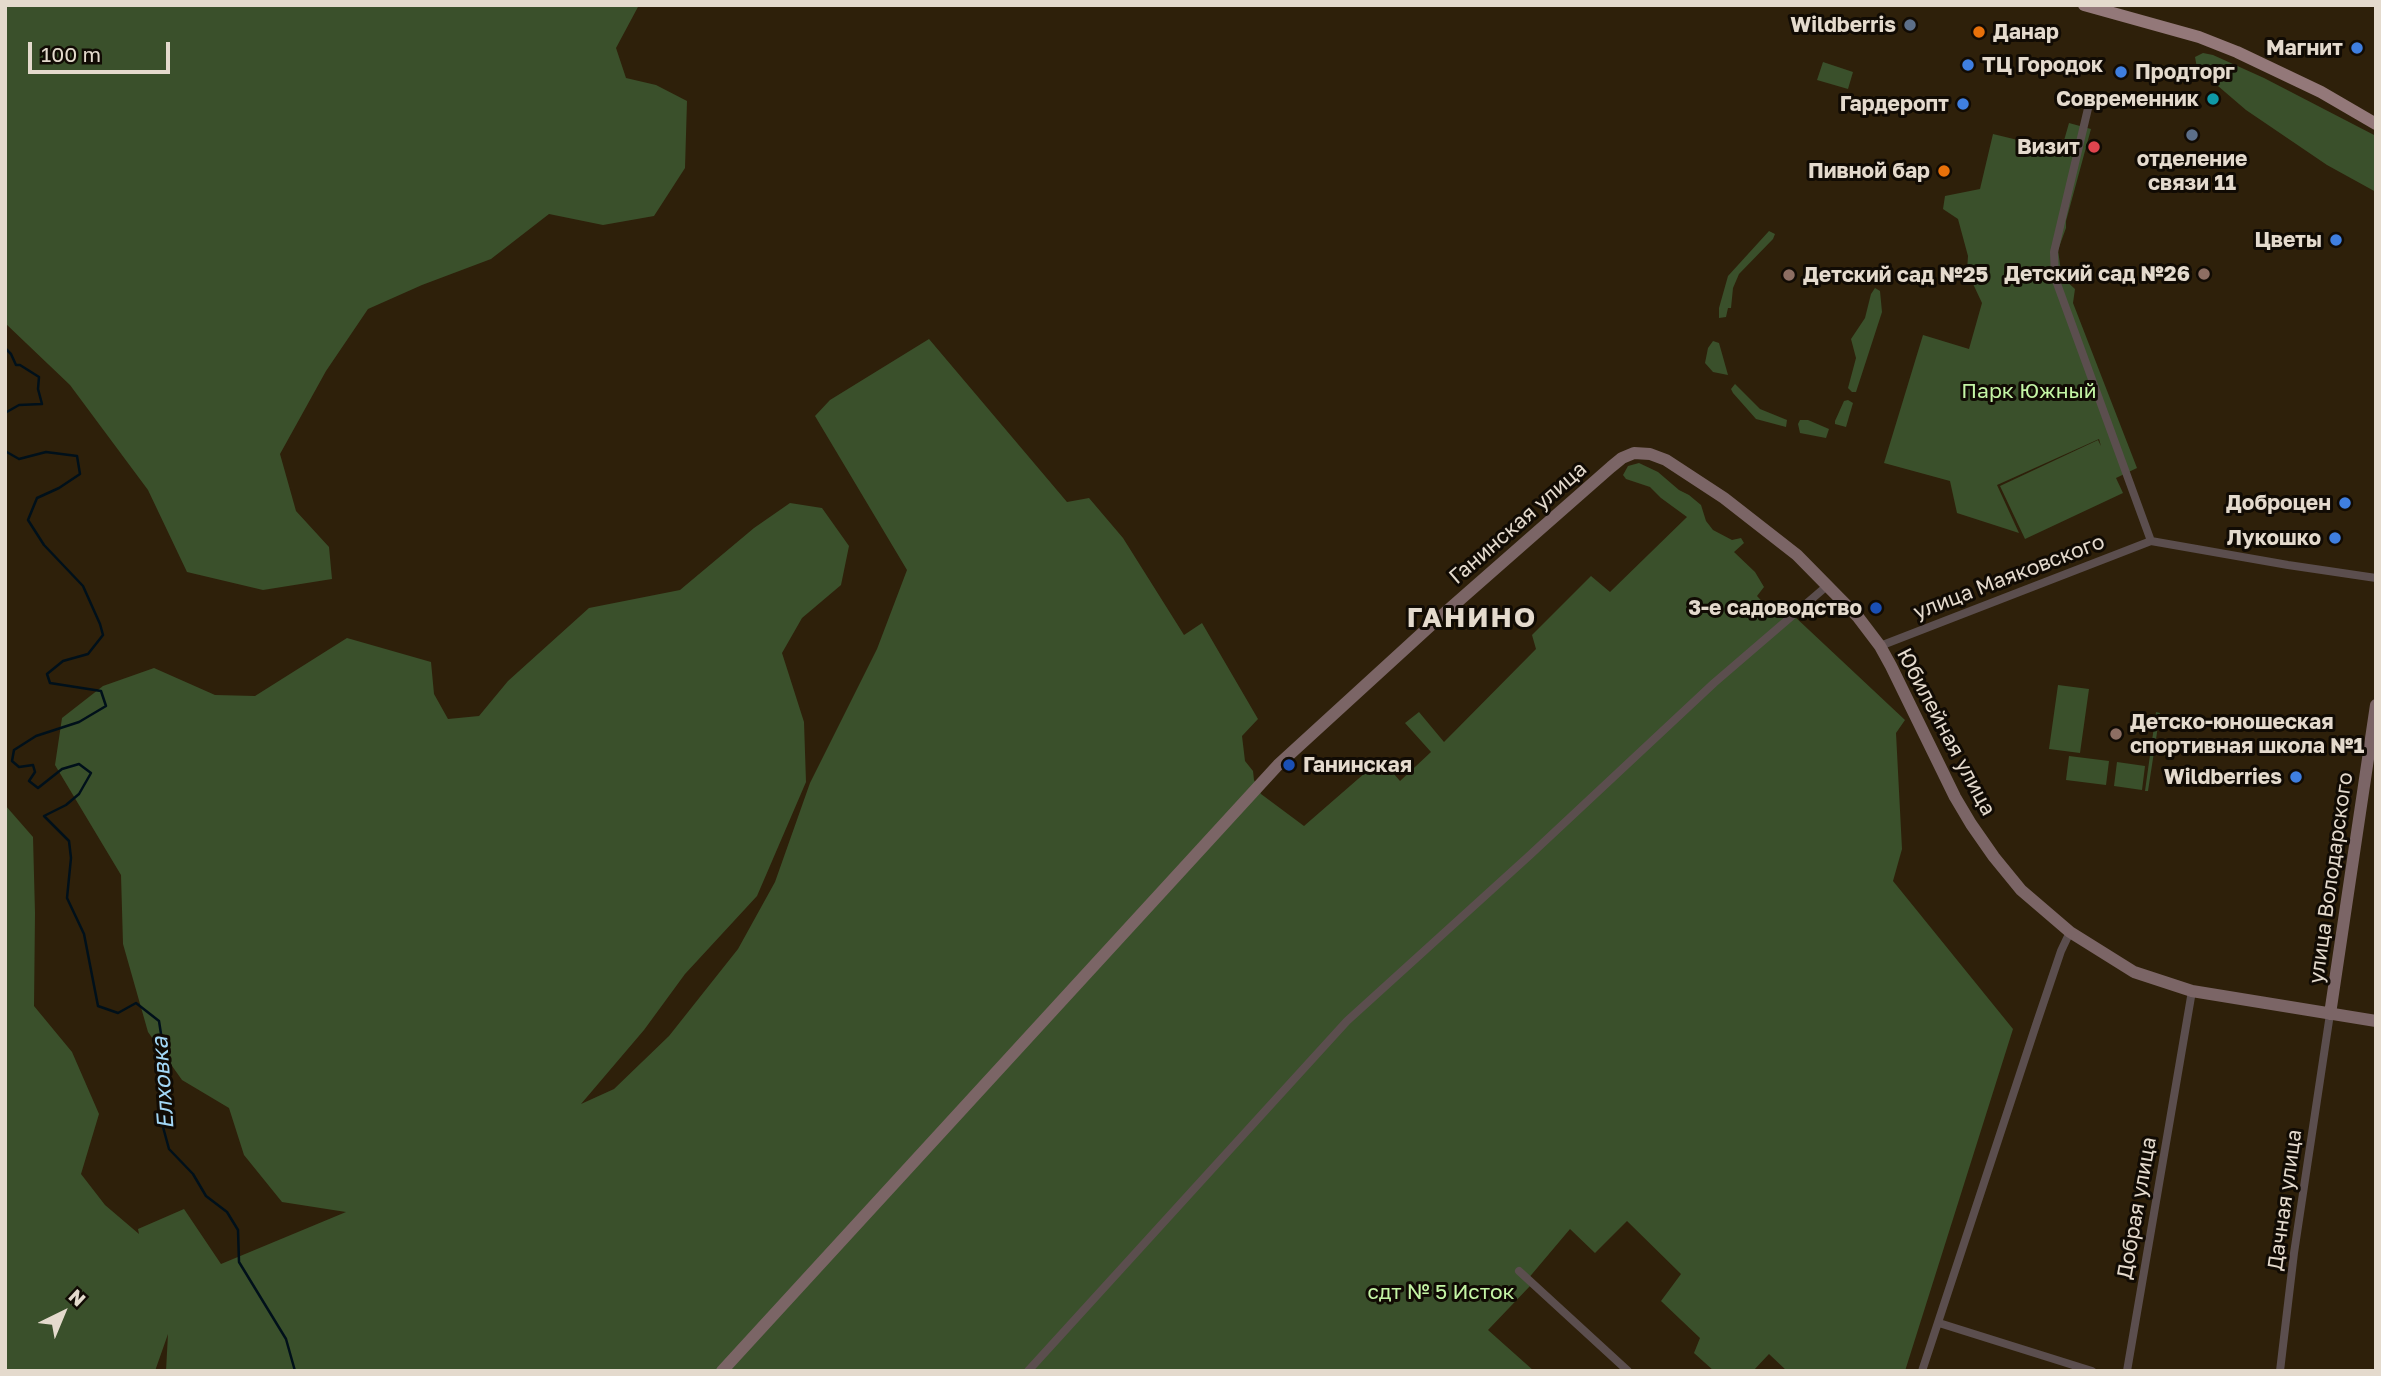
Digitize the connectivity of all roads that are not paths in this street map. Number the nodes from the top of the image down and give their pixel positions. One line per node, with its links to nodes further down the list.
1 (2084, 5): 3 (main road)
2 (2090, 100): 5 (street)
3 (2376, 124)
4 (1622, 458): 7 (street, Юбилейная улица); 16 (street, Ганинская улица)
5 (2151, 541): 6 (street); 8 (street, улица Маяковского)
6 (2376, 578)
7 (1828, 585): 8 (street, Юбилейная улица); 17 (street)
8 (1880, 646): 10 (street, Юбилейная улица)
9 (2376, 705): 12 (street, улица Володарского)
10 (2070, 932): 11 (street, Юбилейная улица); 15 (street)
11 (2192, 991): 12 (street, Юбилейная улица); 21 (street, Добрая улица)
12 (2330, 1014): 13 (street, Юбилейная улица); 22 (street, Дачная улица)
13 (2376, 1021)
14 (1519, 1271): 18 (street)
15 (1939, 1323): 19 (street); 20 (street)
16 (722, 1371)
17 (1028, 1371)
18 (1628, 1371)
19 (1922, 1371)
20 (2092, 1371)
21 (2127, 1371)
22 (2280, 1371)

